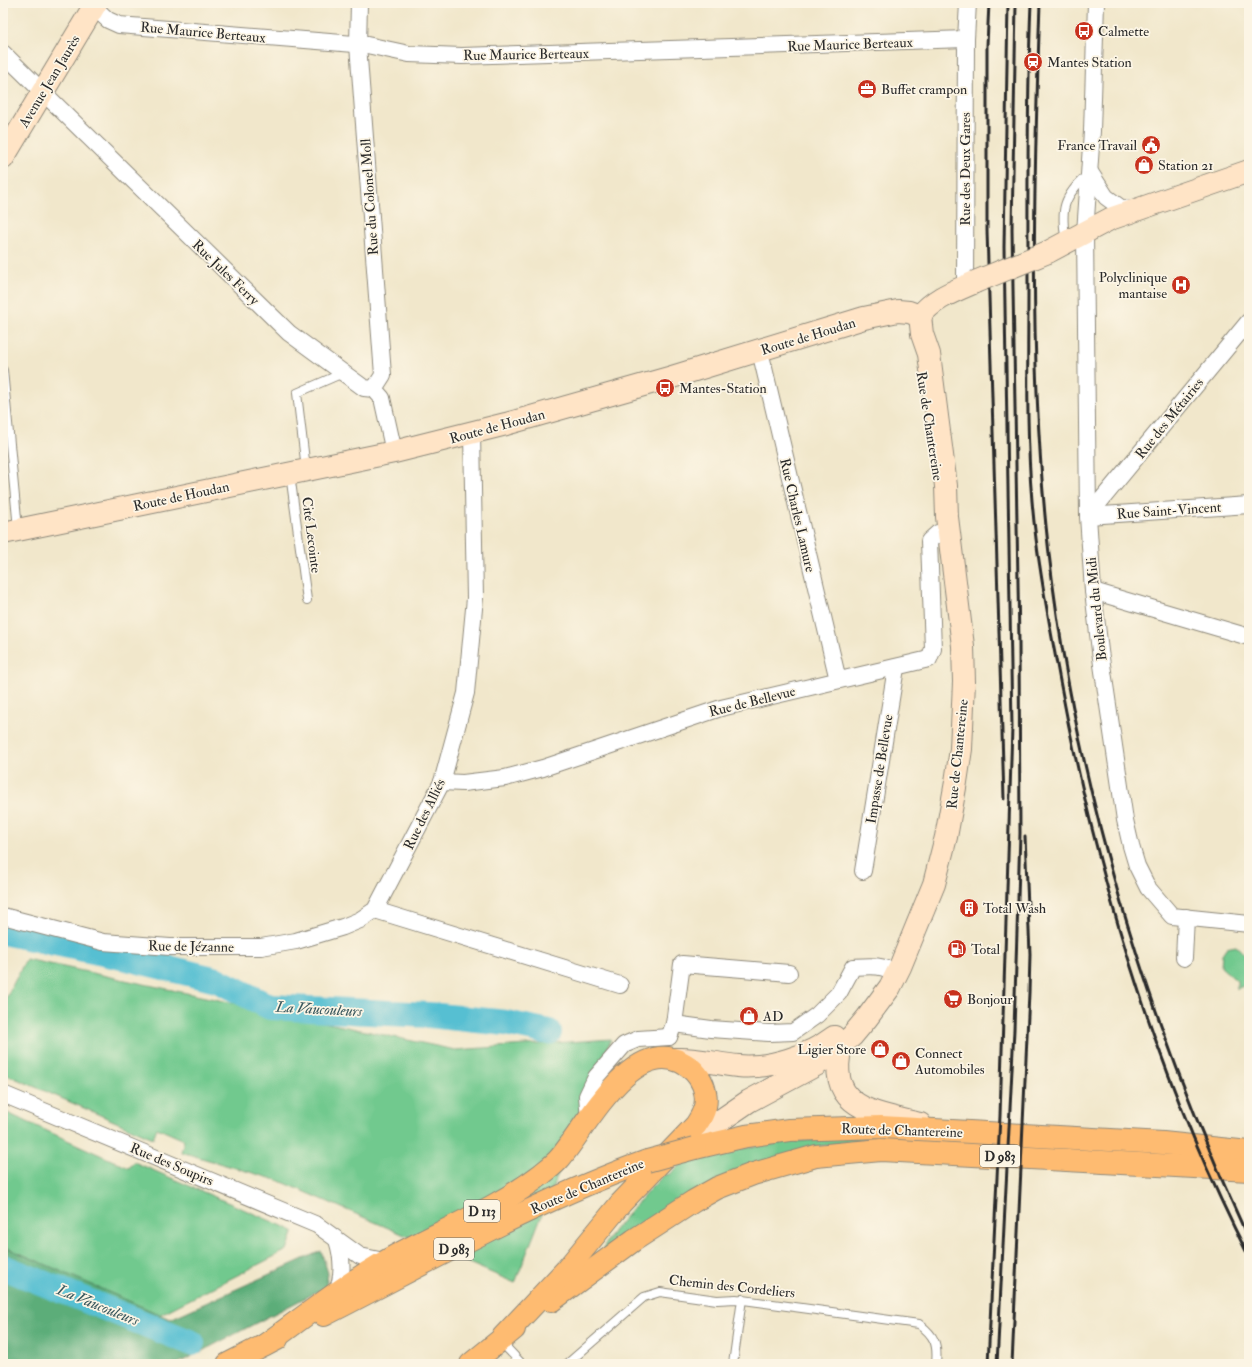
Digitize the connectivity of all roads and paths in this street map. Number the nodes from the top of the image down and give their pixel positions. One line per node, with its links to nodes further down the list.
1 (359, 3): 6 (street, Rue du Colonel Moll)
2 (968, 3): 5 (street, Rue des Deux Gares)
3 (1096, 3): 11 (street, Boulevard du Midi)
4 (95, 5): 6 (street, Rue Maurice Berteaux); 8 (main road, Avenue Jean Jaurès)
5 (966, 39): 6 (street, Rue Maurice Berteaux); 14 (street, Rue des Deux Gares)
6 (358, 45): 20 (street, Rue du Colonel Moll)
7 (3, 53): 8 (street, Rue Jules Ferry)
8 (43, 92): 9 (main road, Avenue Jean Jaurès); 19 (street, Rue Jules Ferry)
9 (3, 158)
10 (1249, 171): 12 (main road)
11 (1090, 172): 12 (street); 13 (street, Boulevard du Midi); 13 (lane)
12 (1140, 209): 13 (main road)
13 (1066, 243): 14 (main road, bridge); 25 (street, Boulevard du Midi)
14 (970, 284): 16 (main road)
15 (1249, 321): 25 (street, Rue des Métairies)
16 (921, 325): 17 (main road, Route de Houdan); 26 (main road, Rue de Chantereine / D 113)
17 (760, 351): 21 (main road, Route de Houdan); 32 (street, Rue Charles Lamure)
18 (3, 370): 27 (lane)
19 (342, 373): 20 (street, Rue Jules Ferry); 23 (lane, Cité Lecointe)
20 (374, 389): 22 (street)
21 (472, 433): 22 (main road, Route de Houdan); 33 (street, Rue des Alliés)
22 (394, 452): 23 (main road, Route de Houdan)
23 (298, 472): 27 (main road, Route de Houdan); 29 (lane, Cité Lecointe)
24 (1249, 505): 25 (street, Rue Saint-Vincent)
25 (1088, 516): 28 (street, Boulevard du Midi)
26 (948, 525): 31 (street, Rue de Bellevue); 40 (main road, Rue de Chantereine / D 113)
27 (11, 531)
28 (1093, 591): 30 (street); 37 (street, Boulevard du Midi)
29 (307, 600)
30 (1249, 637)
31 (896, 668): 32 (street, Rue de Bellevue); 34 (street, Impasse de Bellevue)
32 (838, 680): 33 (street, Rue de Bellevue)
33 (442, 782): 35 (street, Rue des Alliés)
34 (863, 871)
35 (375, 910): 36 (street, Rue de Jézanne); 42 (street)
36 (3, 916)
37 (1186, 917): 38 (street, Boulevard du Midi); 39 (street)
38 (1249, 924)
39 (1184, 958)
40 (892, 971): 43 (street); 44 (main road, D 113); 45 (main road, D 113)
41 (788, 973): 43 (street)
42 (620, 985)
43 (672, 1030): 45 (street); 47 (street)
44 (841, 1046): 48 (main road); 51 (main road, D 113)
45 (676, 1059): 47 (main road, D 113); 51 (main road, D 113)
46 (3, 1094): 52 (street, Rue des Soupirs)
47 (589, 1119): 53 (main road, D 113)
48 (944, 1130): 49 (main road, Route de Chantereine / D 983); 57 (main road, Route de Chantereine / D 983, bridge)
49 (1249, 1152)
50 (1249, 1170): 56 (main road, D 983)
51 (641, 1182): 56 (main road, D 113)
52 (337, 1240): 53 (street, Rue des Soupirs); 54 (street)
53 (384, 1261): 54 (main road, D 113)
54 (336, 1294): 57 (main road, D 113)
55 (742, 1299): 61 (lane, Chemin des Cordeliers); 62 (lane); 63 (lane, Chemin des Cordeliers)
56 (501, 1339): 59 (main road, D 983); 60 (lane)
57 (265, 1346): 58 (main road, Route de Chantereine / D 983)
58 (228, 1364)
59 (471, 1364)
60 (522, 1364)
61 (567, 1364)
62 (733, 1364)
63 (936, 1364)

